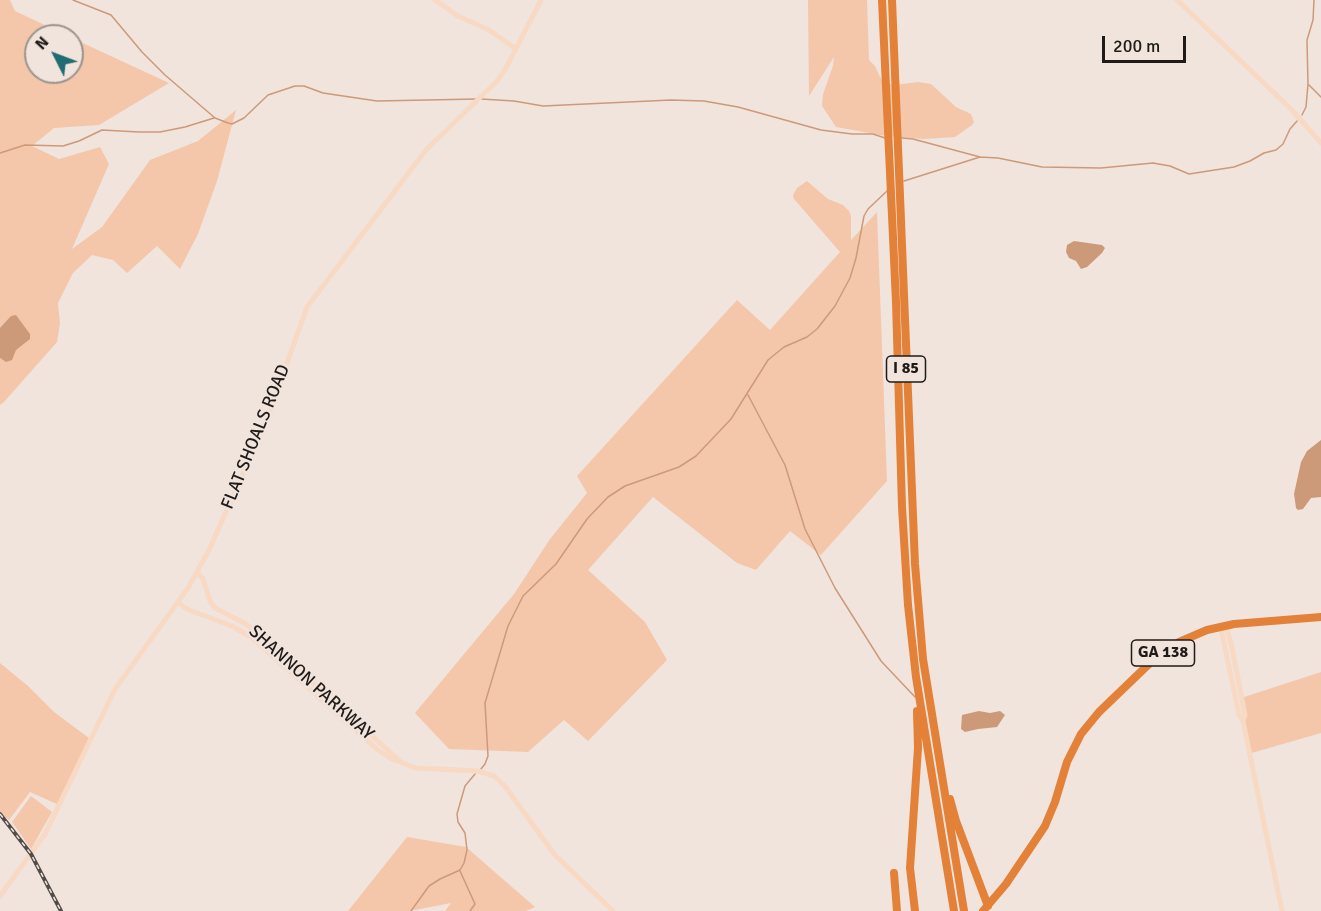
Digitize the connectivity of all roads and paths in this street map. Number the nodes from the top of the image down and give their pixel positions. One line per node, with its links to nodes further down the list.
1 (435, 0): 7 (street)
2 (541, 0): 7 (street, FLAT SHOALS ROAD)
3 (877, 0): 8 (highway)
4 (882, 0): 8 (highway, I 85)
5 (892, 0): 20 (highway, I 85)
6 (1177, 0): 9 (street)
7 (516, 49): 10 (street, FLAT SHOALS ROAD)
8 (885, 74): 18 (highway, I 85)
9 (1321, 143)
10 (197, 572): 11 (street, FLAT SHOALS ROAD); 12 (street, SHANNON PARKWAY)
11 (192, 580): 12 (street); 13 (street, FLAT SHOALS ROAD)
12 (206, 588): 21 (street, SHANNON PARKWAY)
13 (178, 603): 21 (street, SHANNON PARKWAY); 25 (street, FLAT SHOALS ROAD)
14 (1321, 617): 15 (highway, GA 138)
15 (1241, 624): 16 (highway, GA 138); 17 (street)
16 (1223, 626): 17 (street); 19 (street); 24 (highway, GA 138)
17 (1235, 665): 19 (street)
18 (916, 677): 29 (highway); 30 (highway, I 85)
19 (1242, 721): 32 (street)
20 (939, 760): 23 (highway); 31 (highway, I 85)
21 (407, 766): 27 (street, SHANNON PARKWAY)
22 (894, 873): 28 (highway)
23 (980, 882): 24 (highway); 26 (highway)
24 (1006, 884): 26 (highway, GA 138)
25 (0, 896)
26 (988, 908)
27 (614, 911)
28 (897, 911)
29 (915, 911)
30 (954, 911)
31 (964, 911)
32 (1282, 911)

